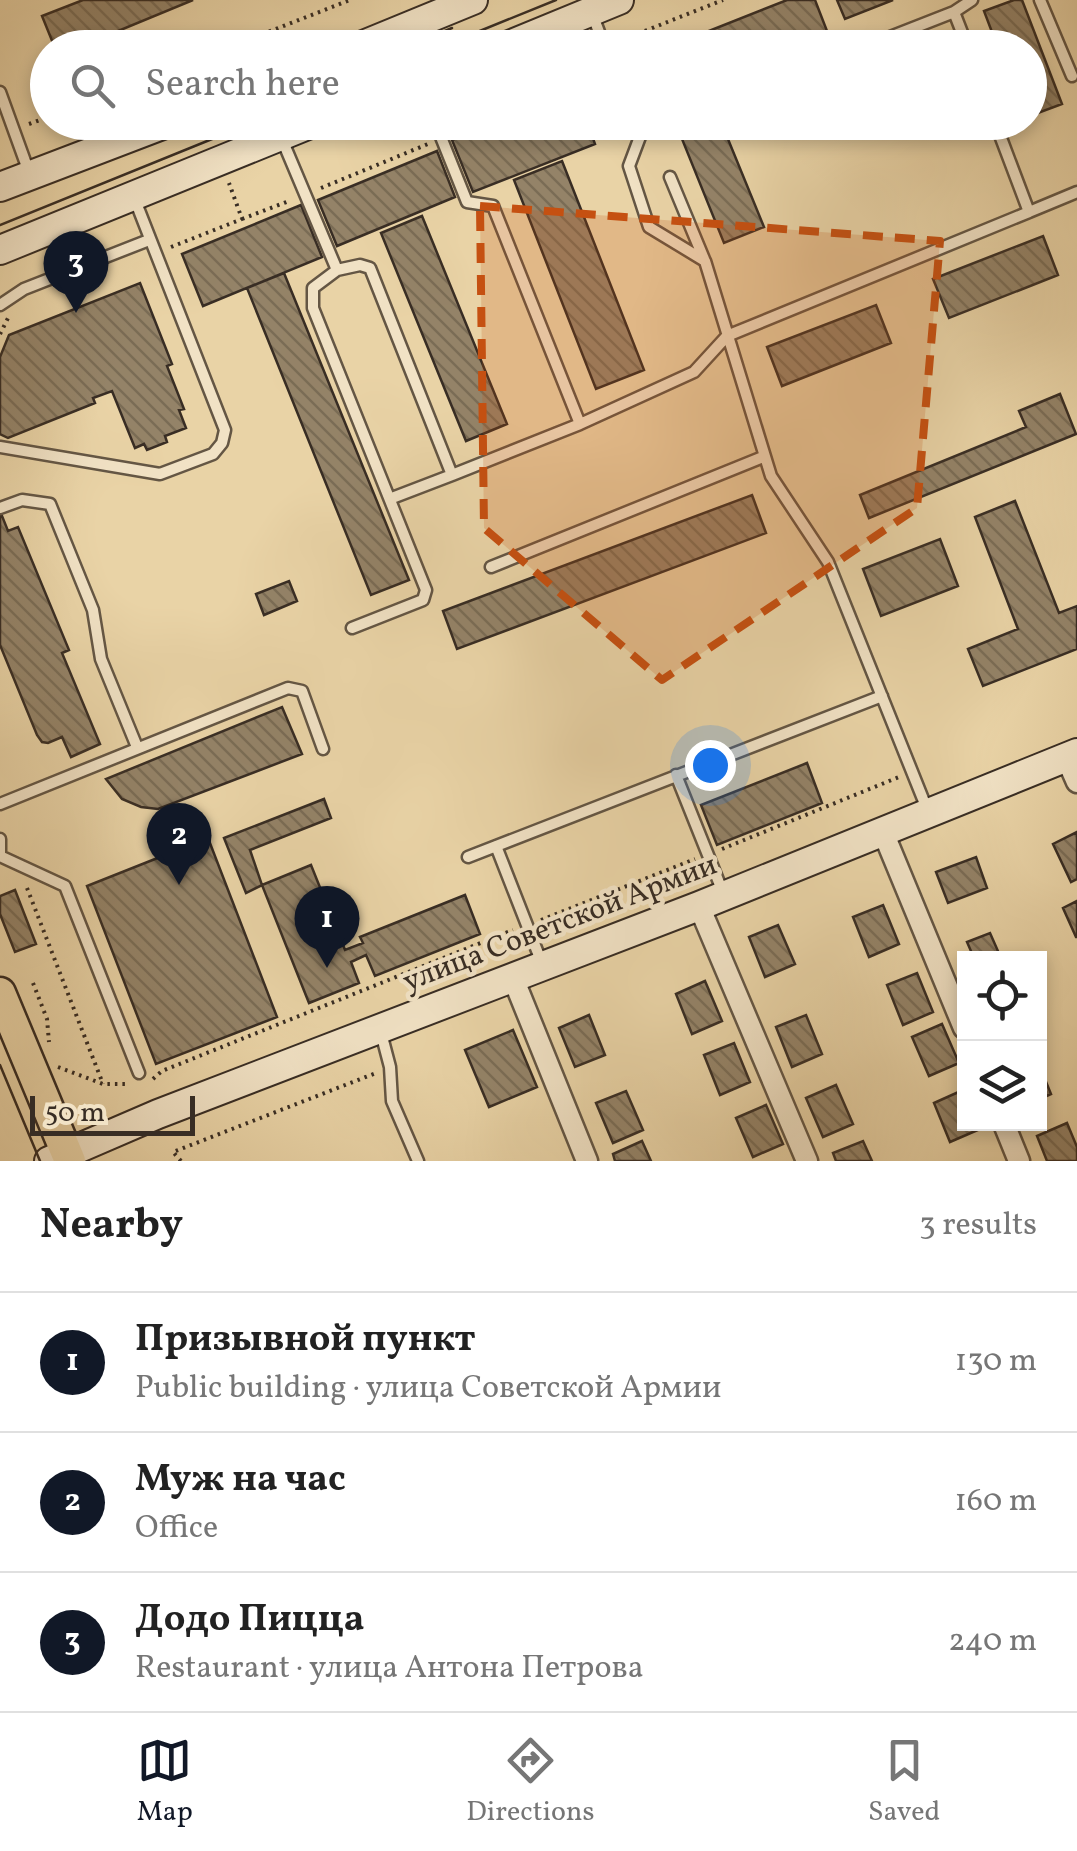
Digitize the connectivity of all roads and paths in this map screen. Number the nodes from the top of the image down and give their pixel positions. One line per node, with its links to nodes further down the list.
1 (350, 0): 9 (path)
2 (473, 0): 10 (street)
3 (620, 0): 7 (street)
4 (724, 0): 13 (path)
5 (972, 0): 8 (lane)
6 (1040, 0): 16 (lane)
7 (591, 12): 11 (street); 12 (lane)
8 (954, 12): 14 (lane); 15 (lane)
9 (273, 30)
10 (400, 30)
11 (546, 30)
12 (598, 30)
13 (648, 30)
14 (908, 30)
15 (961, 30)
16 (1072, 76)
17 (0, 92): 27 (lane)
18 (123, 140): 27 (street)
19 (212, 140): 26 (path)
20 (270, 140): 26 (street)
21 (282, 140): 31 (lane)
22 (436, 140): 31 (path)
23 (442, 140): 42 (lane)
24 (636, 140): 38 (lane)
25 (1002, 140): 33 (lane)
26 (220, 161): 32 (street); 34 (path)
27 (30, 176): 29 (street)
28 (670, 176): 38 (lane)
29 (0, 187)
30 (1077, 192): 33 (lane)
31 (305, 195): 34 (path); 39 (lane)
32 (133, 196): 35 (lane); 36 (street)
33 (1028, 212): 41 (lane)
34 (242, 218): 37 (path)
35 (149, 240): 37 (lane); 40 (lane)
36 (0, 250)
37 (154, 254): 43 (lane)
38 (705, 260): 41 (lane)
39 (337, 270): 45 (lane); 46 (lane)
40 (0, 305)
41 (726, 336): 42 (lane); 44 (lane)
42 (580, 424): 45 (lane)
43 (0, 447)
44 (764, 457): 48 (lane); 50 (lane)
45 (452, 475): 46 (lane)
46 (392, 498): 49 (lane)
47 (0, 508): 51 (lane)
48 (491, 567)
49 (352, 628)
50 (882, 696): 54 (lane); 56 (lane)
51 (138, 747): 52 (lane); 55 (lane)
52 (323, 749)
53 (1073, 764): 56 (street, улица Советской Армии)
54 (676, 776): 59 (lane); 62 (lane)
55 (0, 804)
56 (930, 814): 57 (street, улица Советской Армии)
57 (884, 832): 62 (street, улица Советской Армии); 68 (street)
58 (0, 839): 61 (lane)
59 (496, 846): 60 (lane); 63 (lane)
60 (468, 857)
61 (18, 864): 73 (lane); 74 (path)
62 (712, 901): 64 (street, улица Советской Армии); 82 (street)
63 (527, 925): 64 (lane); 76 (path)
64 (543, 966): 65 (street, улица Советской Армии)
65 (513, 978): 69 (street, улица Советской Армии); 81 (street)
66 (33, 983): 70 (path)
67 (0, 992): 78 (main road)
68 (957, 1011)
69 (380, 1027): 72 (lane); 78 (street, улица Советской Армии)
70 (50, 1050)
71 (52, 1065): 74 (path)
72 (390, 1067): 79 (path); 80 (lane)
73 (139, 1073)
74 (103, 1084): 75 (path)
75 (132, 1084)
76 (146, 1085)
77 (1007, 1131): 83 (street)
78 (62, 1158)
79 (182, 1161)
80 (418, 1161)
81 (587, 1161)
82 (807, 1161)
83 (1020, 1161)

